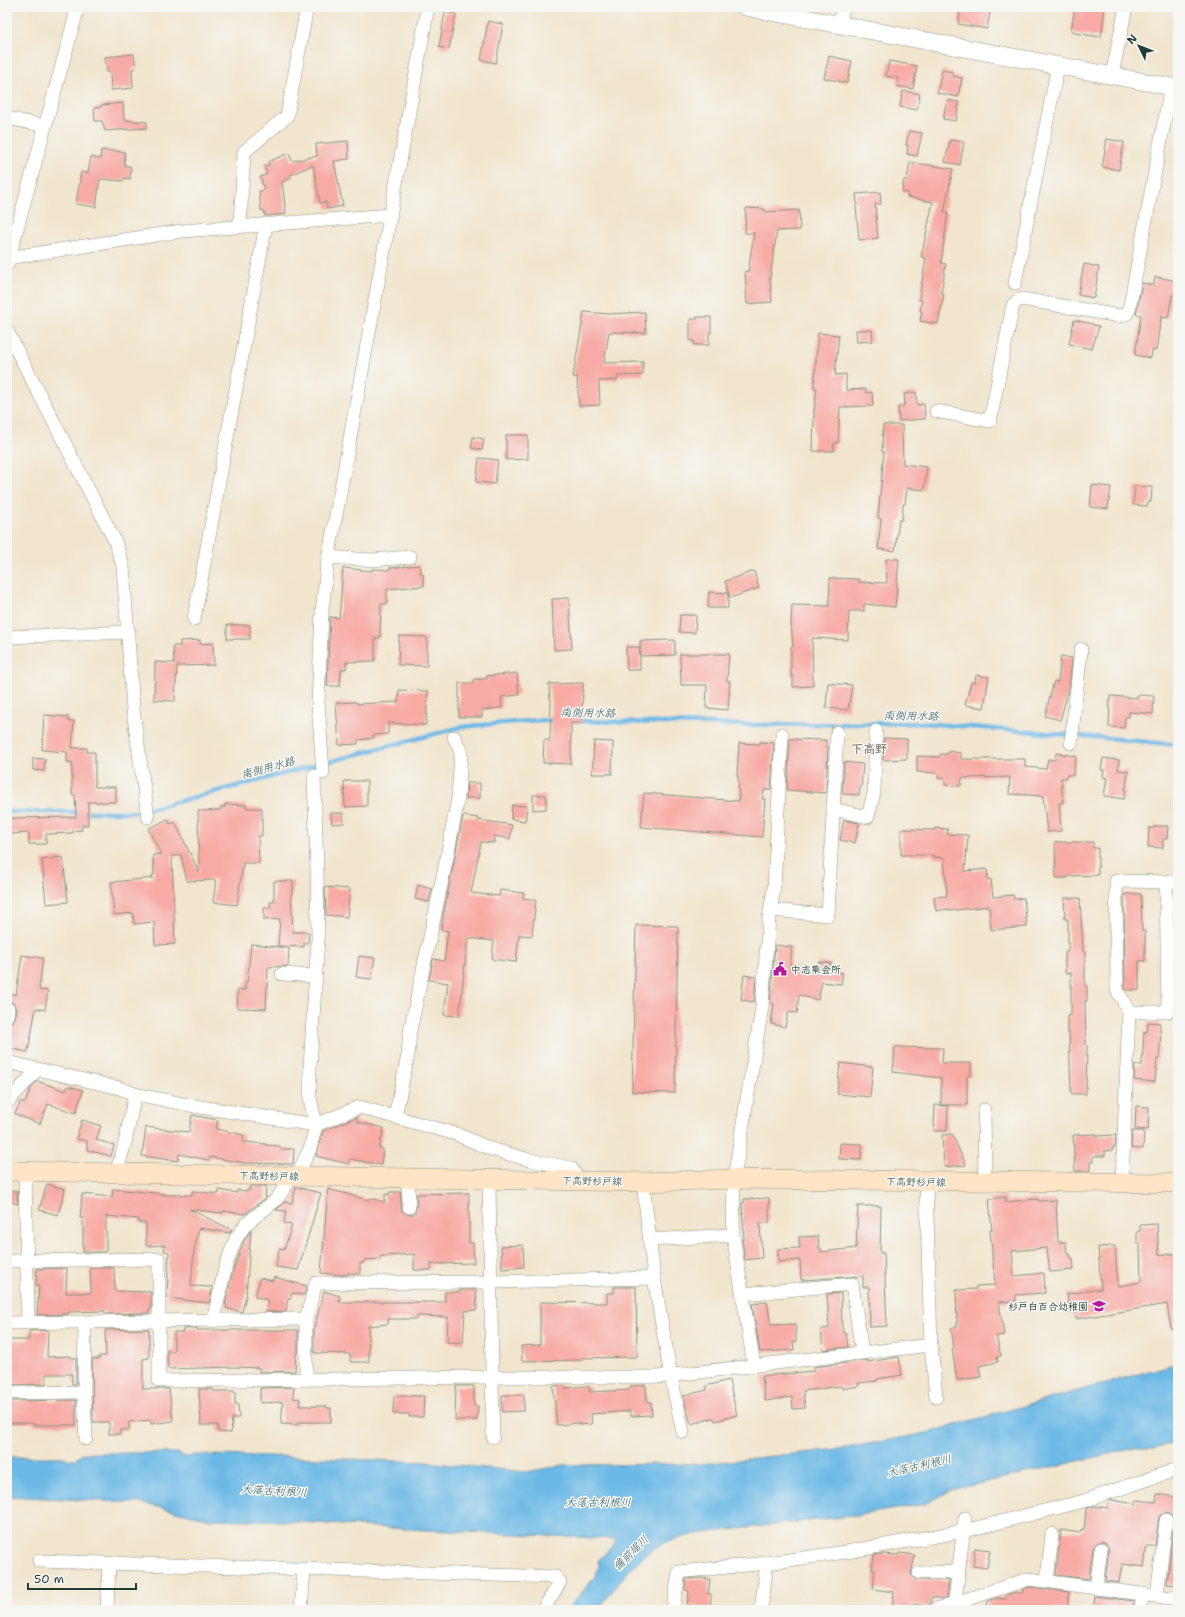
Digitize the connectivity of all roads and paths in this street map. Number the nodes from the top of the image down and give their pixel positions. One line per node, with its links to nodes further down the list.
1 (78, 7): 12 (street)
2 (307, 7): 15 (street)
3 (428, 7): 13 (street)
4 (745, 7): 7 (street)
5 (843, 7): 7 (street)
6 (1126, 7): 9 (street)
7 (840, 24): 8 (street)
8 (1058, 65): 9 (street); 17 (street)
9 (1112, 75): 10 (street)
10 (1175, 87): 19 (street)
11 (7, 118): 12 (street)
12 (45, 126): 16 (street)
13 (391, 215): 14 (street); 21 (street)
14 (266, 224): 15 (street); 22 (street)
15 (240, 226): 16 (street)
16 (8, 260)
17 (1015, 283)
18 (7, 331): 23 (street)
19 (936, 411)
20 (410, 557): 21 (street)
21 (328, 558): 36 (street)
22 (194, 619)
23 (129, 632): 24 (street); 32 (street)
24 (7, 638)
25 (1081, 649): 30 (street)
26 (876, 731): 31 (street)
27 (837, 732): 31 (street)
28 (782, 734): 34 (street)
29 (454, 736): 43 (street)
30 (1071, 743)
31 (833, 809): 34 (street)
32 (148, 817)
33 (1172, 882): 37 (street); 37 (street)
34 (771, 910): 50 (street)
35 (282, 974): 36 (street)
36 (315, 976): 44 (street)
37 (1129, 1012): 55 (street)
38 (7, 1062): 39 (street)
39 (37, 1070): 40 (street); 41 (street)
40 (135, 1094): 44 (street); 46 (street)
41 (7, 1103)
42 (984, 1110): 54 (street)
43 (396, 1117): 44 (street); 51 (street)
44 (316, 1125): 47 (street)
45 (16, 1171): 46 (main road, 下高野杉戸線); 61 (street)
46 (116, 1173): 47 (main road, 下高野杉戸線)
47 (294, 1177): 48 (main road, 下高野杉戸線); 66 (street)
48 (408, 1178): 49 (main road, 下高野杉戸線); 57 (street)
49 (489, 1179): 51 (main road, 下高野杉戸線); 63 (street)
50 (734, 1179): 52 (main road, 下高野杉戸線); 53 (main road, 下高野杉戸線); 58 (street)
51 (579, 1180): 52 (main road, 下高野杉戸線)
52 (643, 1182): 59 (street)
53 (926, 1182): 54 (main road, 下高野杉戸線); 71 (street)
54 (985, 1182): 55 (main road, 下高野杉戸線)
55 (1122, 1183): 56 (main road, 下高野杉戸線)
56 (1178, 1183)
57 (409, 1207)
58 (733, 1235): 59 (street); 64 (street)
59 (649, 1240): 62 (street)
60 (7, 1261): 61 (street)
61 (26, 1261): 67 (street); 69 (street)
62 (654, 1278): 63 (street); 75 (street)
63 (491, 1282): 65 (street); 74 (street)
64 (743, 1294): 72 (street); 73 (street)
65 (306, 1319): 66 (street); 76 (street)
66 (213, 1321): 67 (street)
67 (159, 1322): 70 (street); 76 (street)
68 (7, 1323): 69 (street)
69 (28, 1323): 70 (street)
70 (85, 1323): 77 (street)
71 (931, 1345): 72 (street); 79 (street)
72 (862, 1353): 73 (street)
73 (754, 1366): 75 (street)
74 (492, 1377): 75 (street); 76 (street); 81 (street)
75 (671, 1377): 80 (street)
76 (306, 1379)
77 (84, 1392): 78 (street); 82 (street)
78 (7, 1393)
79 (936, 1397)
80 (683, 1432)
81 (493, 1436)
82 (86, 1439)
83 (1178, 1469): 86 (street)
84 (965, 1518): 86 (street)
85 (1166, 1520): 98 (street)
86 (964, 1531): 90 (street); 93 (street)
87 (1052, 1534): 95 (street)
88 (1101, 1549): 96 (street)
89 (39, 1561): 91 (street)
90 (767, 1563): 104 (street); 105 (street)
91 (109, 1564): 92 (street); 101 (street)
92 (304, 1570): 102 (street); 103 (street)
93 (959, 1572): 94 (street); 100 (street)
94 (919, 1573)
95 (1046, 1581): 96 (street); 100 (street)
96 (1096, 1588): 97 (street)
97 (1143, 1594): 98 (street); 107 (street)
98 (1157, 1596): 99 (street)
99 (1178, 1599)
100 (954, 1606): 106 (street)
101 (107, 1610)
102 (301, 1610)
103 (543, 1610)
104 (673, 1610)
105 (761, 1610)
106 (934, 1610)
107 (1140, 1610)

